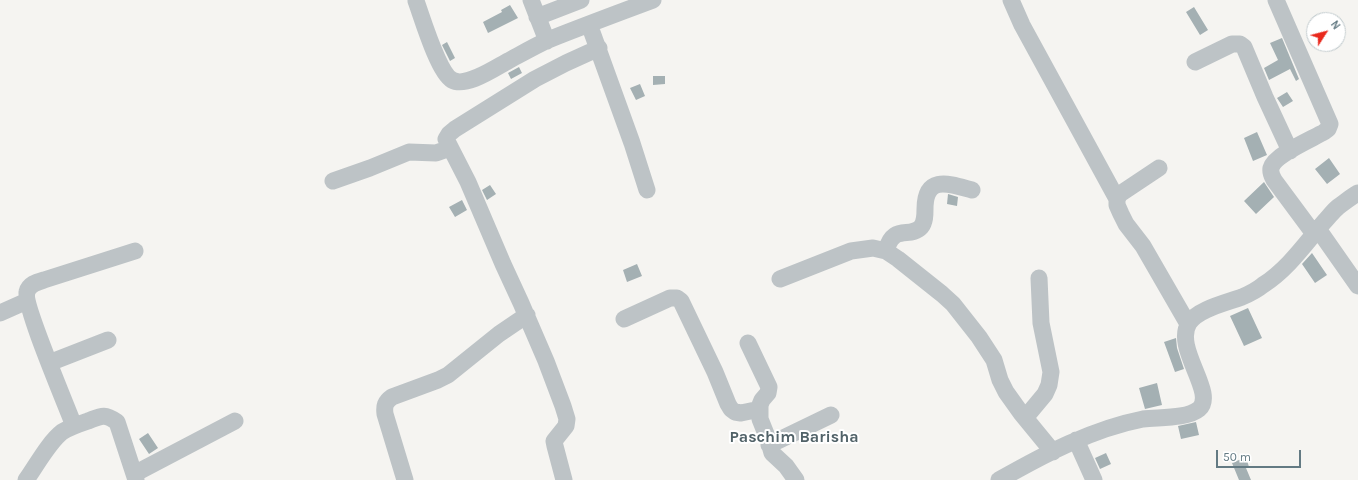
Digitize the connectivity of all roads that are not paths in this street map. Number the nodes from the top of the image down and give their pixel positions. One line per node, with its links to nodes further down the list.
1 (419, 0): 9 (street)
2 (531, 0): 7 (street)
3 (581, 0): 7 (street)
4 (653, 0): 8 (street)
5 (1011, 0): 19 (street)
6 (1276, 0): 13 (street)
7 (538, 17): 9 (street)
8 (589, 24): 9 (street); 10 (street)
9 (547, 41)
10 (599, 48): 12 (street); 16 (street)
11 (1195, 62): 13 (street)
12 (450, 148): 15 (street); 28 (street)
13 (1290, 151): 20 (street)
14 (1159, 168): 19 (street)
15 (333, 181)
16 (647, 190)
17 (972, 190): 22 (street)
18 (1356, 198): 20 (street)
19 (1117, 199): 30 (street)
20 (1316, 231): 25 (street); 30 (street)
21 (135, 251): 26 (street)
22 (886, 251): 24 (street); 36 (street)
23 (1039, 278): 36 (street)
24 (780, 279)
25 (1358, 286)
26 (27, 301): 27 (street); 33 (street)
27 (0, 312)
28 (526, 315): 44 (street); 45 (street)
29 (624, 319): 34 (street)
30 (1188, 324): 39 (street)
31 (108, 340): 33 (street)
32 (748, 343): 34 (street)
33 (49, 362): 38 (street)
34 (760, 409): 40 (street)
35 (831, 415): 40 (street)
36 (1024, 418): 41 (street)
37 (235, 421): 42 (street)
38 (74, 426): 42 (street); 43 (street)
39 (1076, 440): 41 (street); 48 (street)
40 (769, 445): 46 (street)
41 (1053, 452): 47 (street)
42 (135, 477)
43 (26, 480)
44 (405, 480)
45 (564, 480)
46 (796, 480)
47 (999, 480)
48 (1094, 480)

